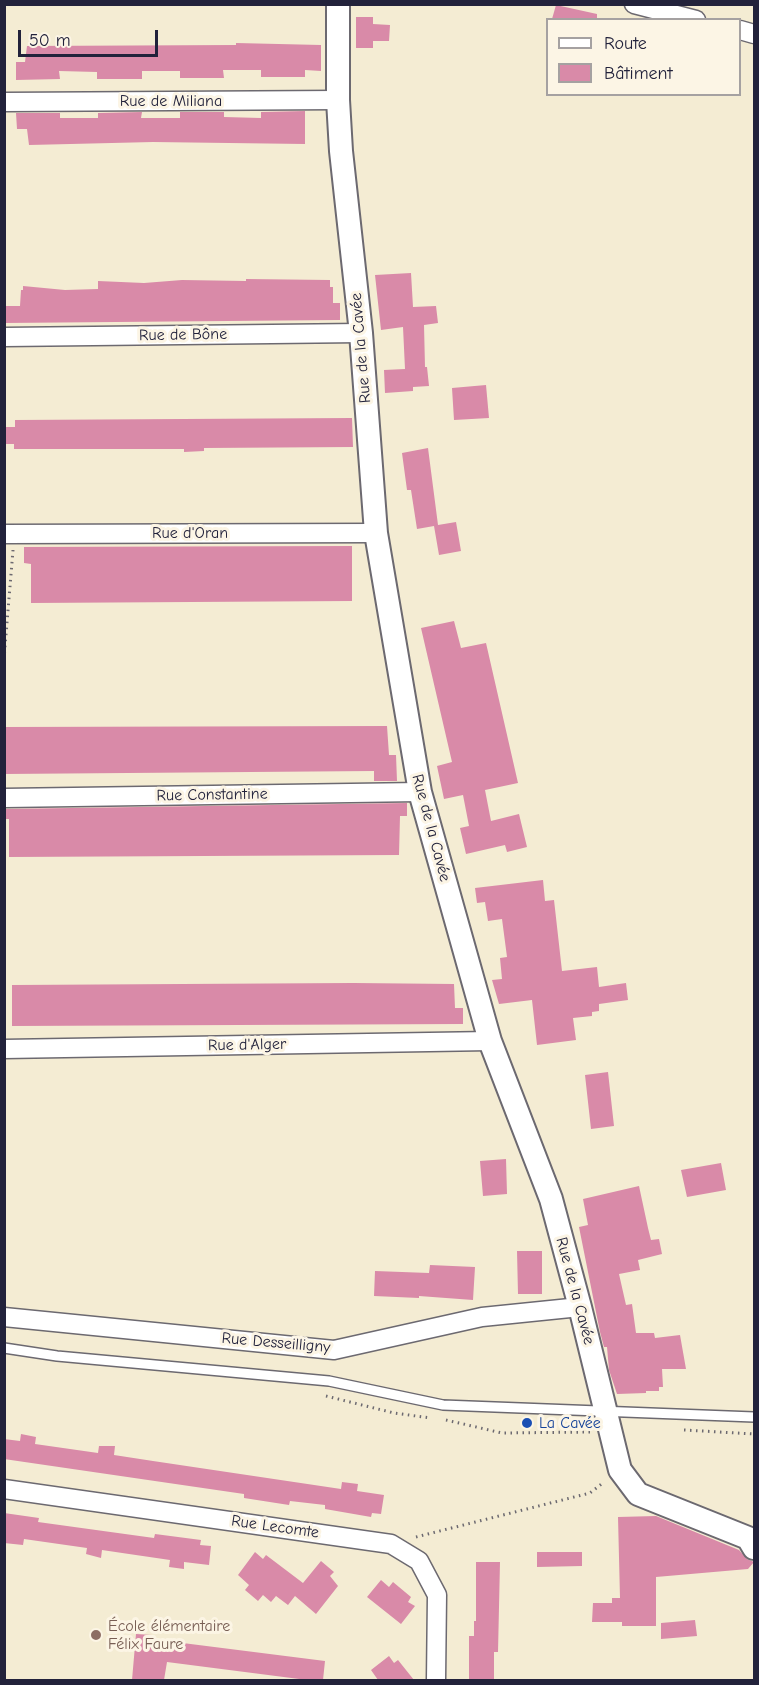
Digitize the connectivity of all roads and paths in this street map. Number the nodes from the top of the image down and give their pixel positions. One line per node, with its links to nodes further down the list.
1 (338, 4): 4 (street, Rue de la Cavée)
2 (634, 4): 3 (street)
3 (688, 18)
4 (338, 100): 5 (street, Rue de Miliana); 6 (street, Rue de la Cavée)
5 (4, 102)
6 (361, 333): 7 (street, Rue de Bône); 8 (street, Rue de la Cavée)
7 (4, 337)
8 (376, 533): 9 (street, Rue d'Oran); 11 (street, Rue de la Cavée)
9 (9, 534): 10 (path)
10 (4, 658)
11 (420, 792): 12 (street, Rue Constantine); 13 (street, Rue de la Cavée)
12 (4, 798)
13 (490, 1041): 14 (street, Rue d'Alger); 15 (street, Rue de la Cavée)
14 (4, 1049)
15 (580, 1307): 16 (street, Rue Desseilligny); 20 (street, Rue de la Cavée)
16 (4, 1317)
17 (4, 1348): 20 (lane)
18 (322, 1395): 20 (path)
19 (754, 1417): 20 (lane)
20 (604, 1421): 23 (street, Rue de la Cavée)
21 (678, 1430): 22 (path)
22 (754, 1434)
23 (620, 1470): 25 (path); 26 (street, Rue de la Cavée)
24 (4, 1489): 25 (street, Rue Lecomte)
25 (391, 1544): 27 (street, Rue Lecomte)
26 (754, 1548)
27 (436, 1680)

